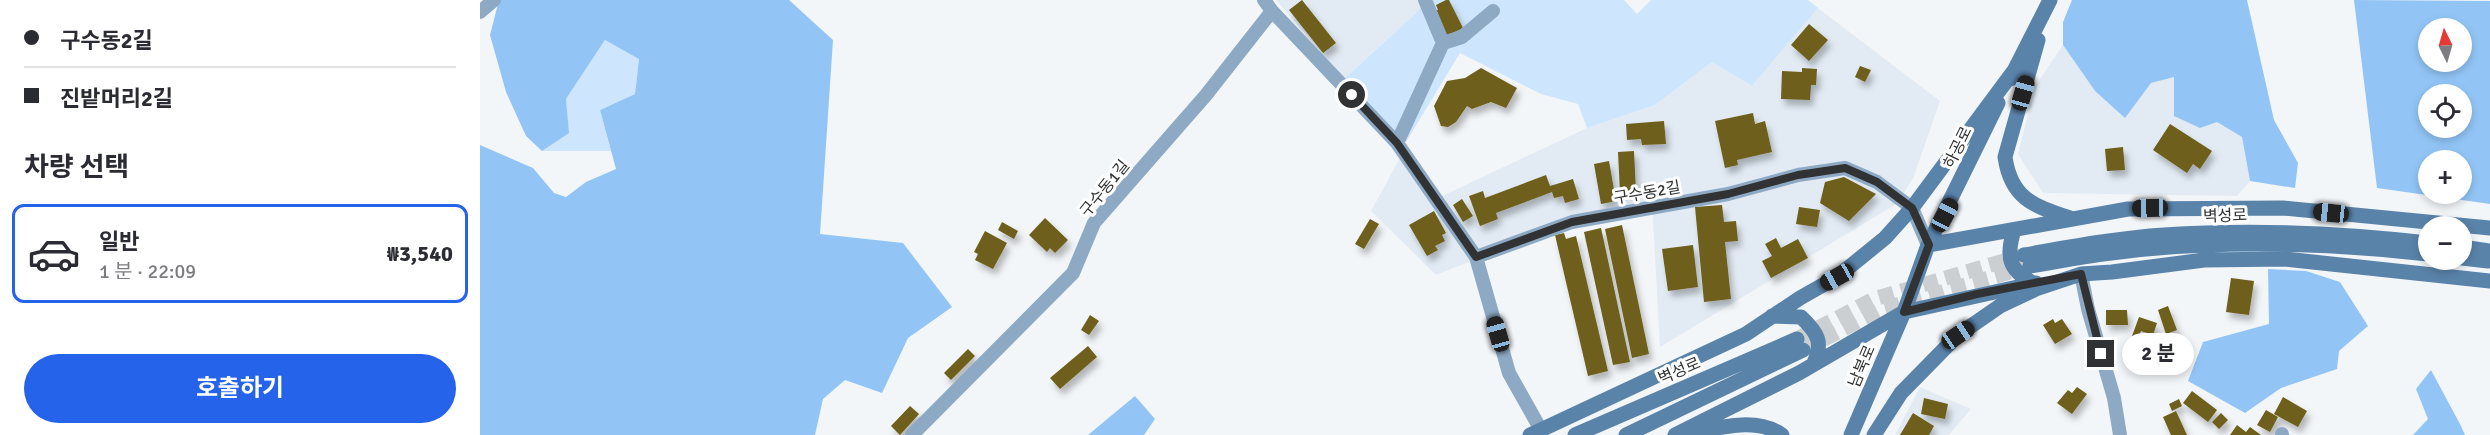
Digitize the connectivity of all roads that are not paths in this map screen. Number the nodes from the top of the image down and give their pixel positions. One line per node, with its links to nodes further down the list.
1 (494, 0): 6 (street)
2 (1425, 0): 7 (street)
3 (2048, 4): 8 (main road, 하공로); 11 (main road)
4 (1268, 5): 9 (street); 29 (street, 구수동1길)
5 (1493, 11): 7 (street)
6 (480, 12)
7 (1443, 43): 9 (street)
8 (2013, 72): 10 (main road); 15 (main road, 하공로)
9 (1397, 143): 19 (street)
10 (1912, 208): 15 (street, 구수동2길); 19 (street, 구수동2길); 26 (main road)
11 (2073, 219): 12 (main road); 13 (main road)
12 (2490, 228)
13 (2014, 230): 15 (main road); 24 (main road)
14 (2418, 242): 18 (main road, 벽성로)
15 (1929, 245): 25 (main road, 하공로)
16 (2472, 248): 17 (main road)
17 (2490, 250)
18 (2418, 253)
19 (1476, 257): 28 (street)
20 (2472, 259): 21 (main road)
21 (2490, 261)
22 (2081, 274): 23 (main road); 24 (main road); 35 (main road); 36 (street)
23 (2490, 281)
24 (2034, 283): 25 (main road)
25 (1904, 312): 27 (main road); 34 (main road, 남북로)
26 (1772, 316): 27 (main road); 28 (main road)
27 (1813, 365): 32 (main road)
28 (1536, 432)
29 (912, 435)
30 (1575, 435): 31 (main road, 벽성로)
31 (1626, 435)
32 (1675, 435): 33 (main road)
33 (1782, 435)
34 (1851, 435)
35 (1874, 435)
36 (2122, 435)

